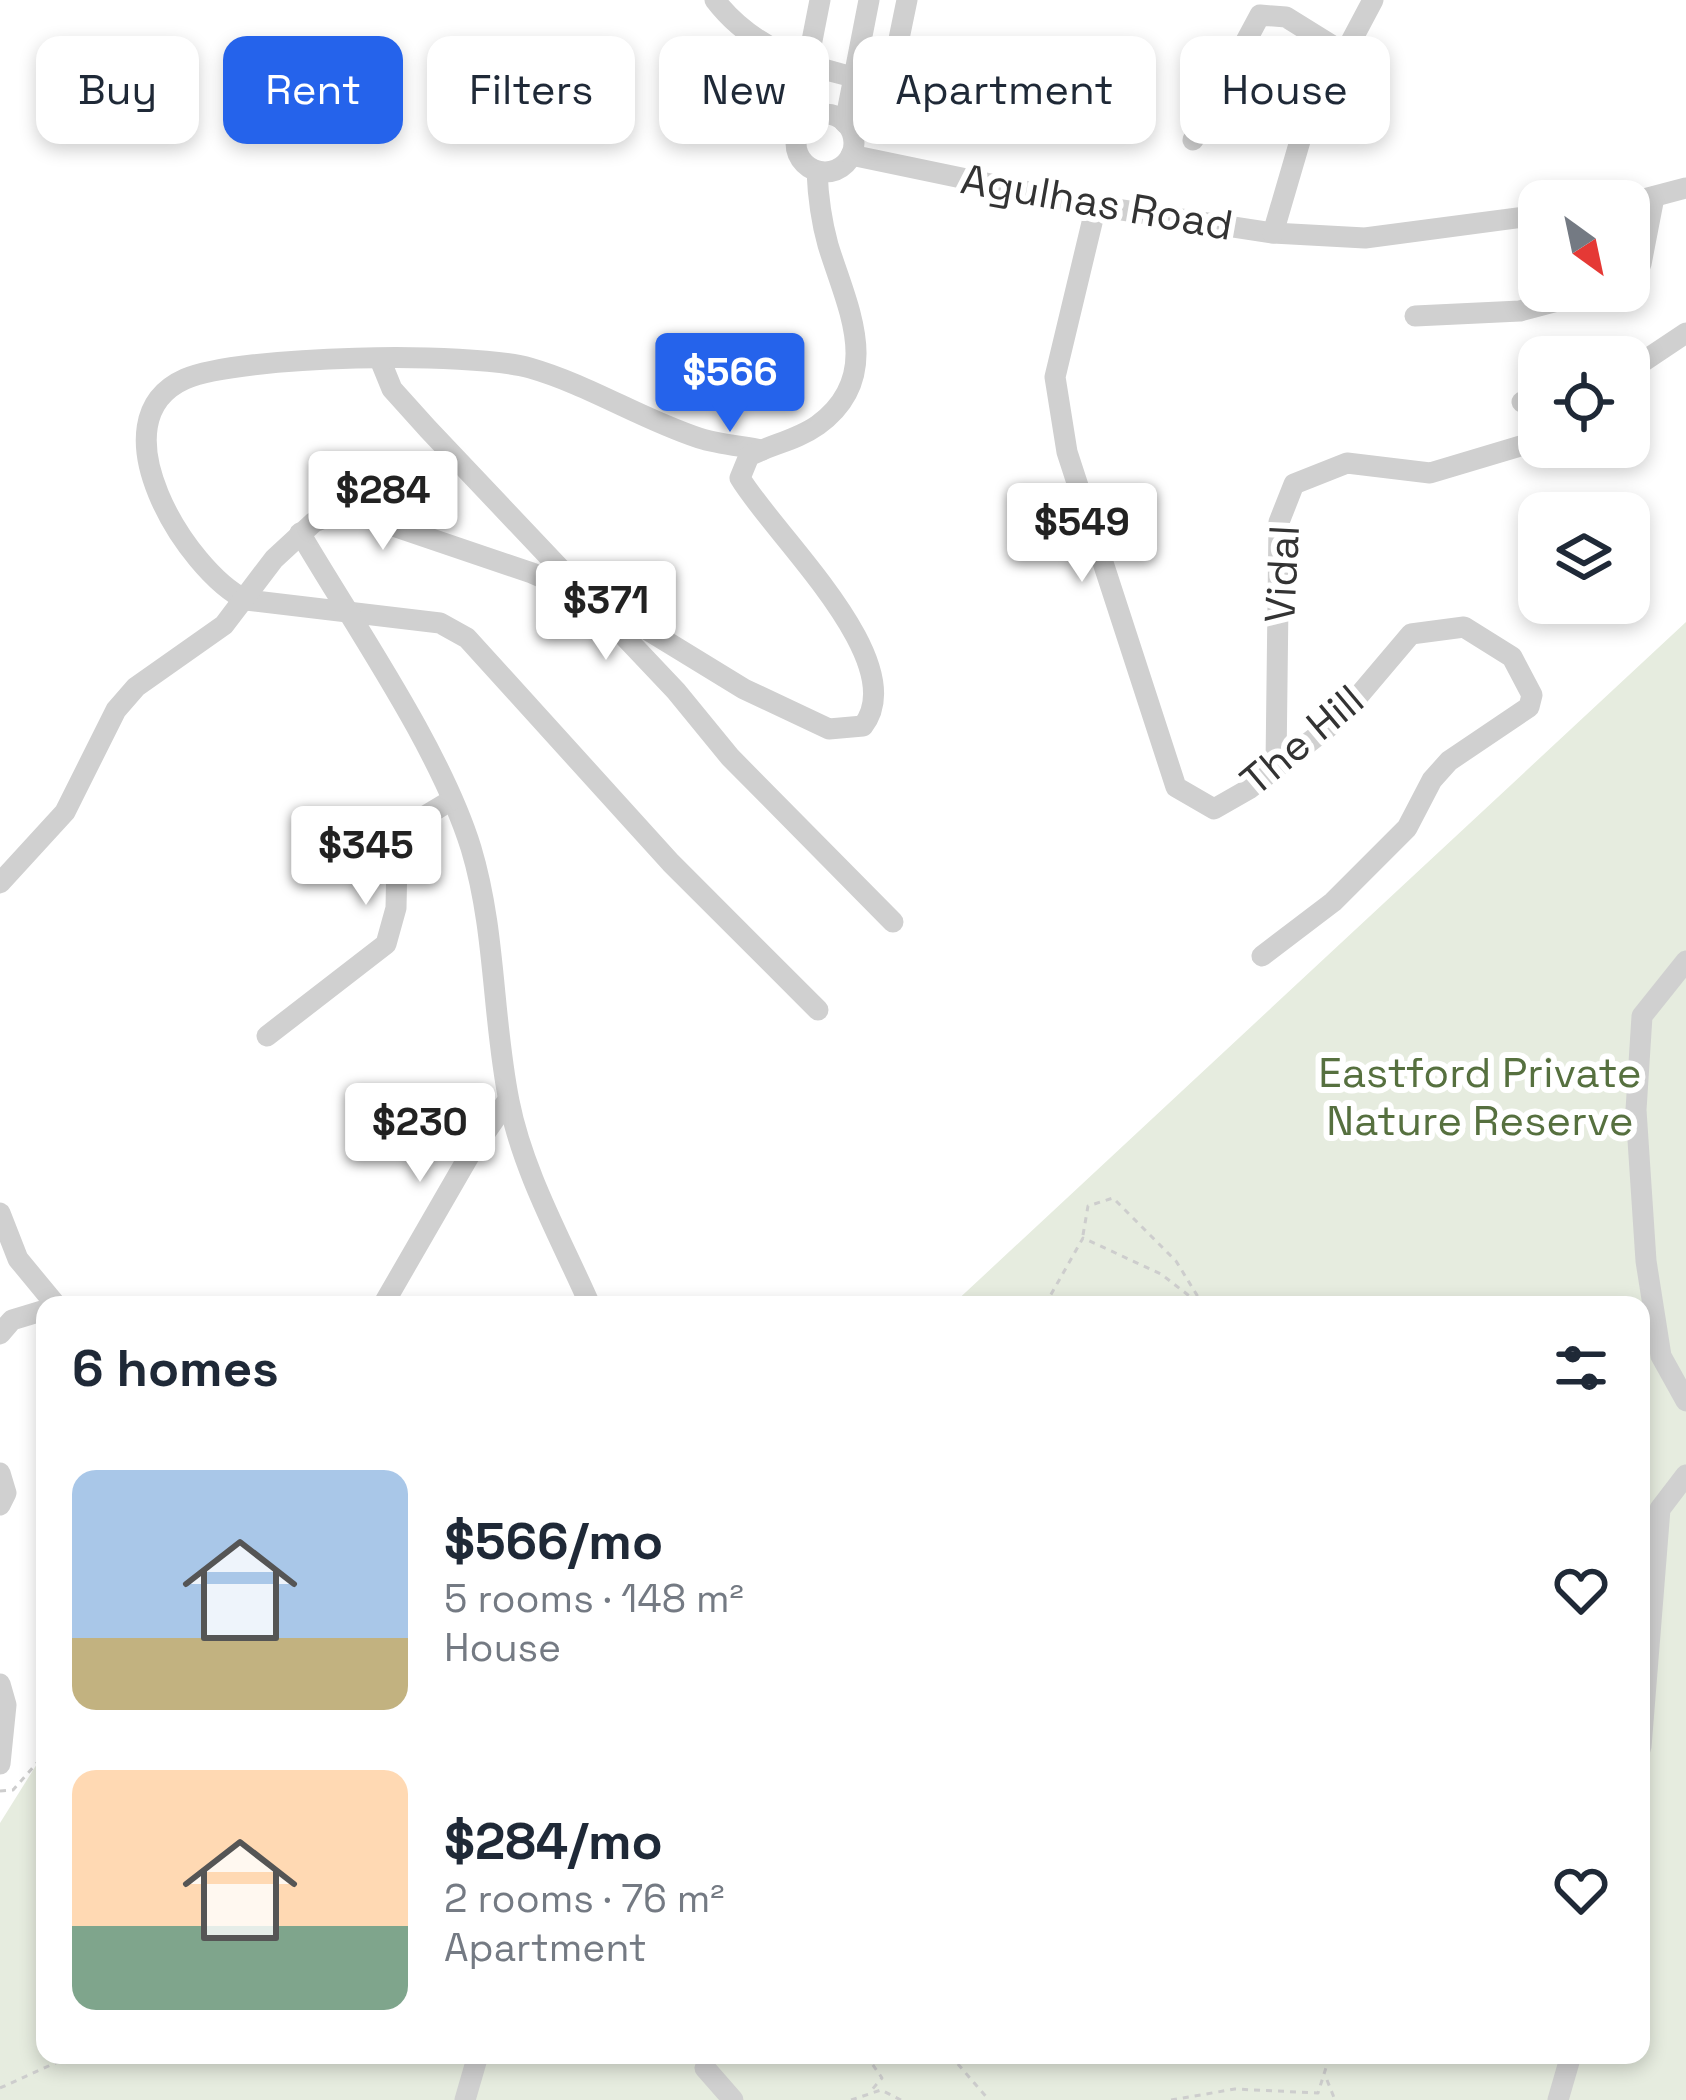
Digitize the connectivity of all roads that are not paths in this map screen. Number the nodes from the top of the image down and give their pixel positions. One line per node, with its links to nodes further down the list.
1 (715, 0): 6 (street)
2 (820, 0): 7 (street)
3 (869, 0): 8 (street)
4 (907, 0): 9 (street)
5 (1373, 0): 12 (street, Agulhas Road)
6 (752, 36)
7 (813, 36)
8 (863, 36)
9 (898, 36)
10 (1249, 36): 11 (street)
11 (1317, 36)
12 (1353, 36)
13 (853, 87): 15 (street)
14 (829, 117): 15 (street)
15 (845, 123): 18 (street)
16 (799, 144): 19 (street)
17 (1299, 144): 26 (street, Agulhas Road)
18 (850, 155): 19 (street); 23 (street, Agulhas Road)
19 (817, 171): 33 (street)
20 (1686, 188): 21 (street)
21 (1654, 197): 22 (street); 25 (street)
22 (1650, 198)
23 (1096, 206): 26 (street, Agulhas Road); 38 (street, The Hill)
24 (1518, 218): 26 (street, Agulhas Road)
25 (1650, 219)
26 (1273, 233)
27 (1518, 311): 28 (street)
28 (1415, 316)
29 (1686, 333): 30 (street)
30 (1650, 357)
31 (381, 362): 33 (street); 35 (street); 36 (street)
32 (1518, 447): 38 (street, Vidal)
33 (761, 450): 35 (street)
34 (300, 533): 35 (street); 36 (street); 37 (street)
35 (578, 593): 41 (street)
36 (246, 600): 37 (street); 40 (street)
37 (344, 608): 39 (street); 44 (street)
38 (1276, 764): 42 (street, The Hill)
39 (450, 801): 45 (street); 46 (street)
40 (0, 883)
41 (893, 922)
42 (1262, 956)
43 (1686, 961): 53 (street)
44 (818, 1010)
45 (267, 1036)
46 (508, 1100): 49 (street); 50 (street)
47 (0, 1213): 48 (street)
48 (49, 1296)
49 (387, 1296)
50 (586, 1296)
51 (36, 1313): 52 (street)
52 (0, 1334)
53 (1686, 1401)
54 (0, 1473): 56 (street)
55 (1686, 1475): 57 (street)
56 (0, 1505)
57 (1650, 1634)
58 (0, 1684): 59 (street)
59 (0, 1764)
60 (475, 2064): 63 (street)
61 (1568, 2064): 65 (street)
62 (705, 2068): 64 (street)
63 (465, 2100)
64 (733, 2100)
65 (1558, 2100)

